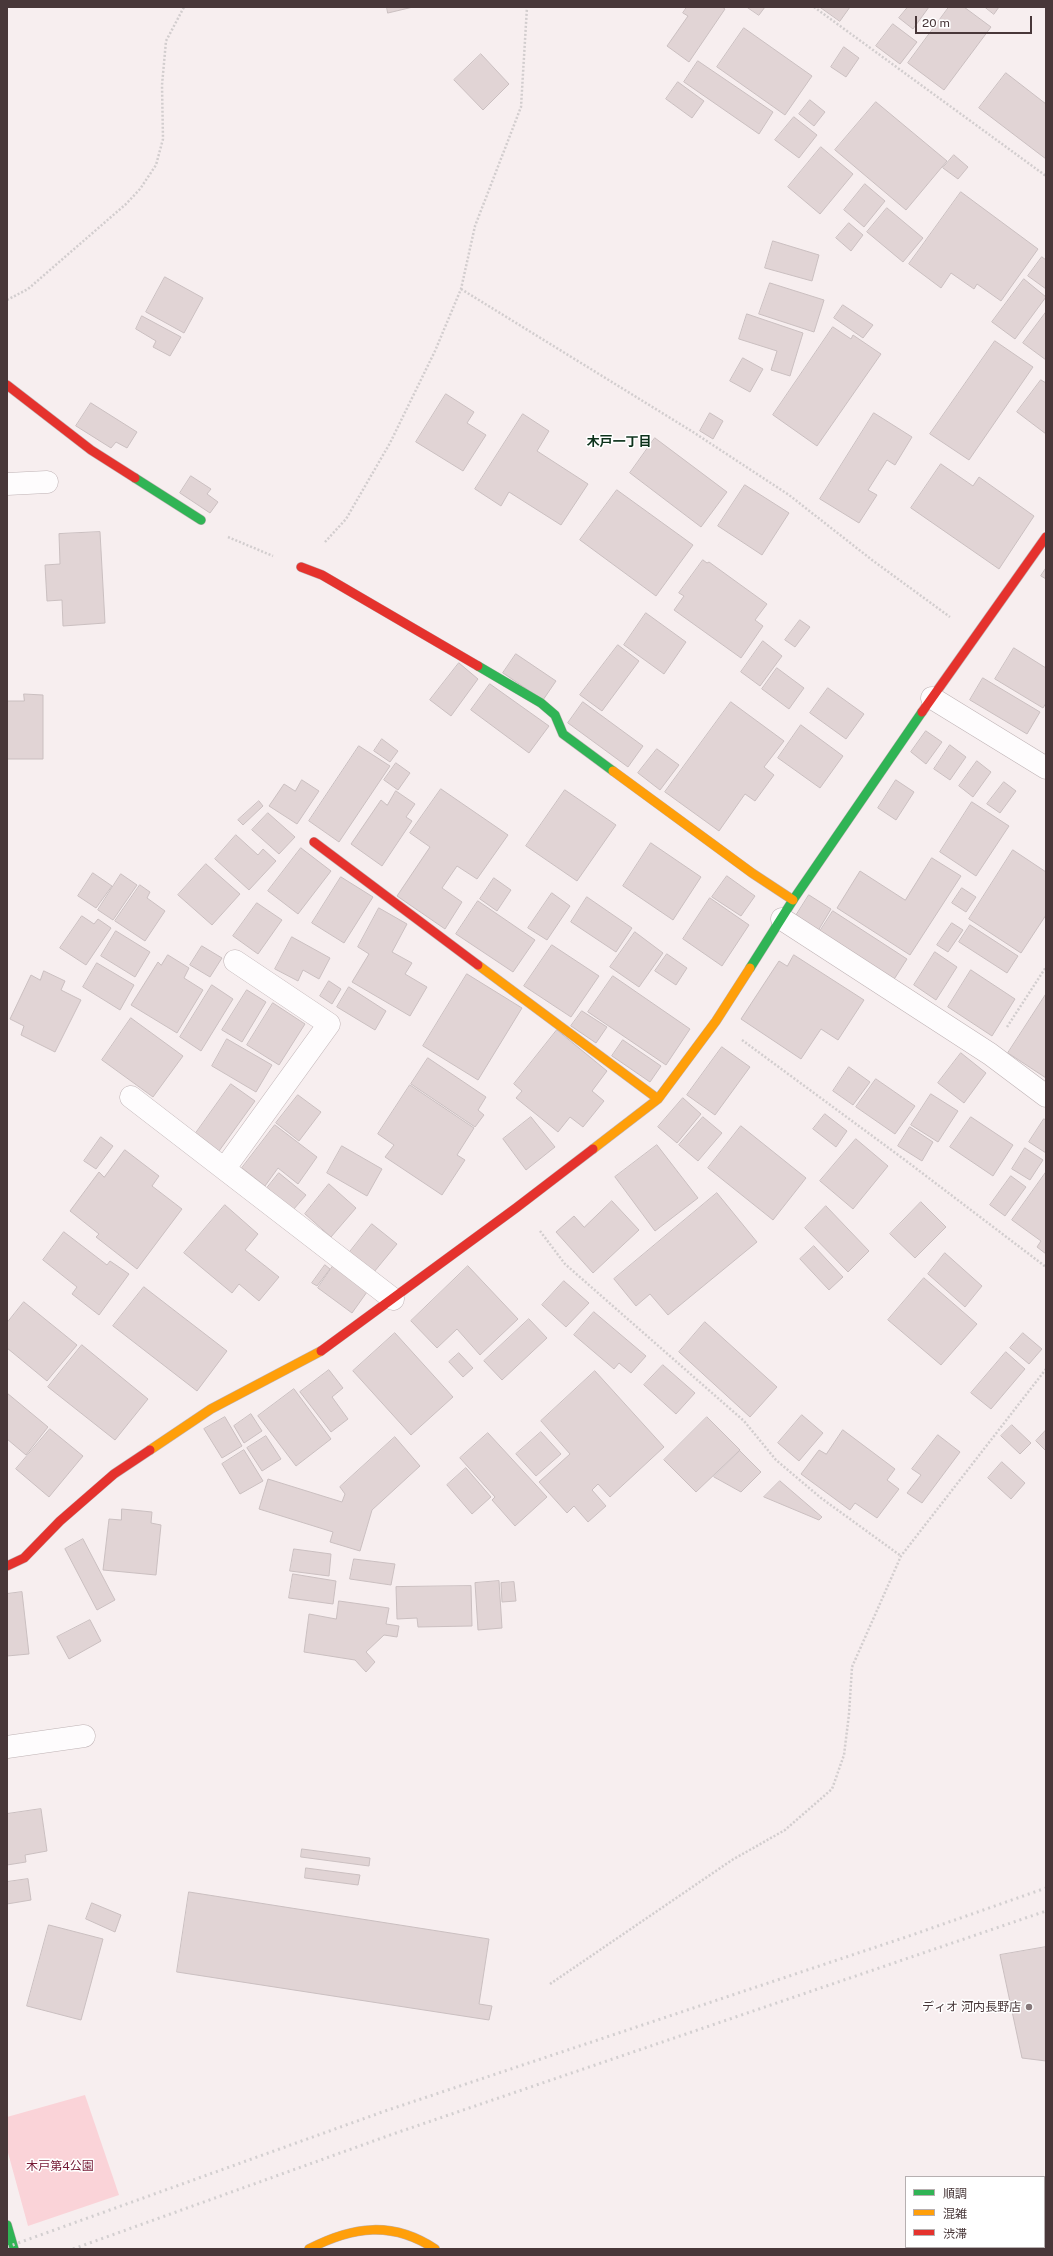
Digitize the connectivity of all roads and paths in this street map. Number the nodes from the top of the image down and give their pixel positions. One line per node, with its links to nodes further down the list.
1 (184, 7): 6 (path)
2 (527, 7): 5 (path)
3 (814, 7): 4 (path)
4 (1046, 176)
5 (461, 288): 12 (path); 13 (path)
6 (7, 300)
7 (7, 385): 10 (street)
8 (47, 482): 9 (street)
9 (7, 484)
10 (202, 520): 12 (path)
11 (1046, 537): 13 (street)
12 (300, 567): 17 (street)
13 (977, 636): 14 (street)
14 (932, 698): 15 (street); 17 (street)
15 (1046, 768)
16 (314, 842): 24 (street)
17 (787, 910): 20 (street); 21 (street)
18 (235, 960): 25 (street)
19 (1046, 967): 21 (path)
20 (716, 1021): 24 (street); 27 (path)
21 (990, 1054): 22 (street)
22 (1046, 1096)
23 (131, 1097): 25 (street)
24 (658, 1099): 26 (street)
25 (225, 1168): 28 (street)
26 (516, 1208): 28 (street); 30 (path)
27 (1046, 1267)
28 (393, 1299): 31 (street)
29 (1046, 1369): 30 (path)
30 (901, 1556): 34 (path)
31 (7, 1566)
32 (84, 1736): 33 (street)
33 (7, 1747)
34 (550, 1984)
35 (7, 2225): 36 (street)
36 (14, 2249)
37 (309, 2249): 38 (street)
38 (435, 2249)

